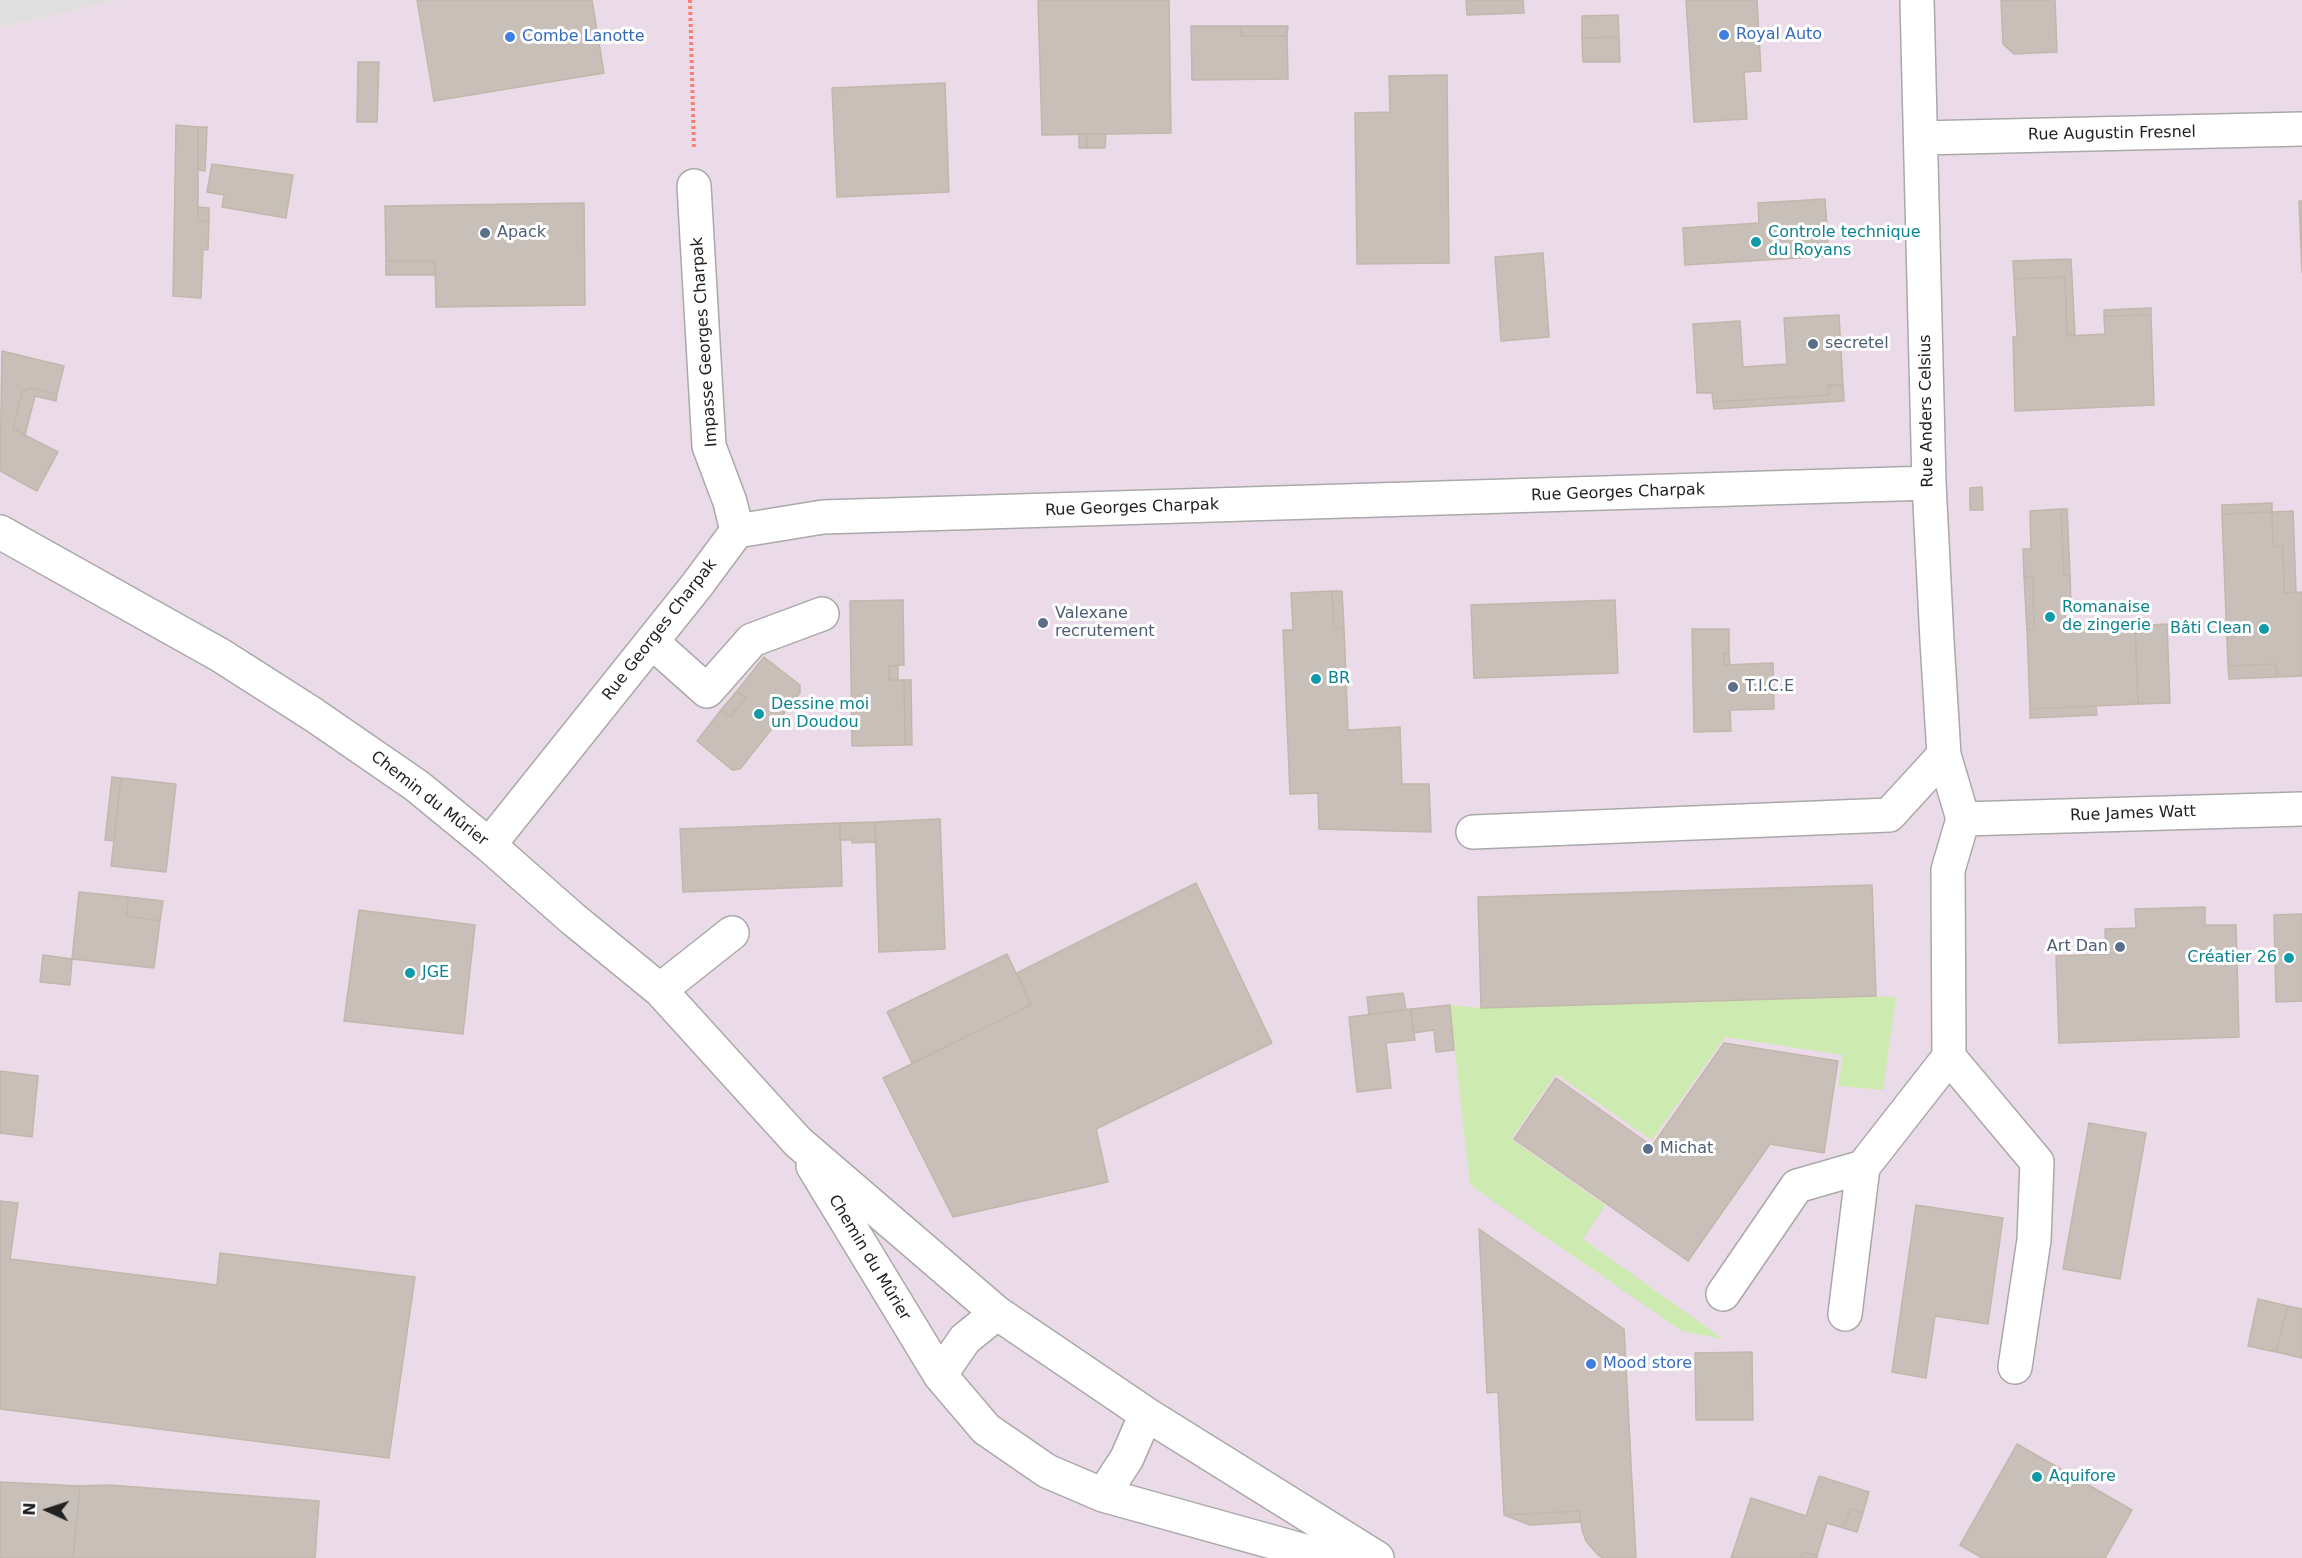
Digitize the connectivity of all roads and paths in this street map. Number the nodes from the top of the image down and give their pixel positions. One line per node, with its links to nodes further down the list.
1 (690, 0): 5 (path)
2 (1917, 0): 4 (street, Rue Anders Celsius)
3 (2302, 129): 4 (street, Rue Augustin Fresnel)
4 (1921, 138): 6 (street, Rue Anders Celsius)
5 (694, 186): 7 (street, Impasse Georges Charpak)
6 (1929, 483): 7 (street, Rue Georges Charpak); 11 (street, Rue Anders Celsius)
7 (737, 531): 10 (street, Rue Georges Charpak)
8 (0, 532): 15 (street, Chemin du Mûrier)
9 (822, 614): 10 (street)
10 (652, 642): 15 (street, Rue Georges Charpak)
11 (1944, 755): 13 (street, Rue Anders Celsius); 14 (street)
12 (2302, 809): 13 (street, Rue James Watt)
13 (1963, 819): 18 (street)
14 (1473, 832)
15 (489, 845): 17 (street, Chemin du Mûrier)
16 (732, 933): 17 (street)
17 (660, 990): 19 (street, Chemin du Mûrier)
18 (1949, 1057): 20 (street); 24 (street)
19 (798, 1142): 22 (street, Chemin du Mûrier); 25 (street, Chemin du Mûrier)
20 (1863, 1167): 21 (street); 23 (street)
21 (1723, 1294)
22 (997, 1313): 25 (street); 26 (street, Chemin du Mûrier)
23 (1845, 1314)
24 (2015, 1367)
25 (940, 1375): 27 (street, Chemin du Mûrier)
26 (1146, 1414): 27 (street); 29 (street, Chemin du Mûrier)
27 (1103, 1495): 28 (street, Chemin du Mûrier)
28 (1330, 1558)
29 (1377, 1558)

